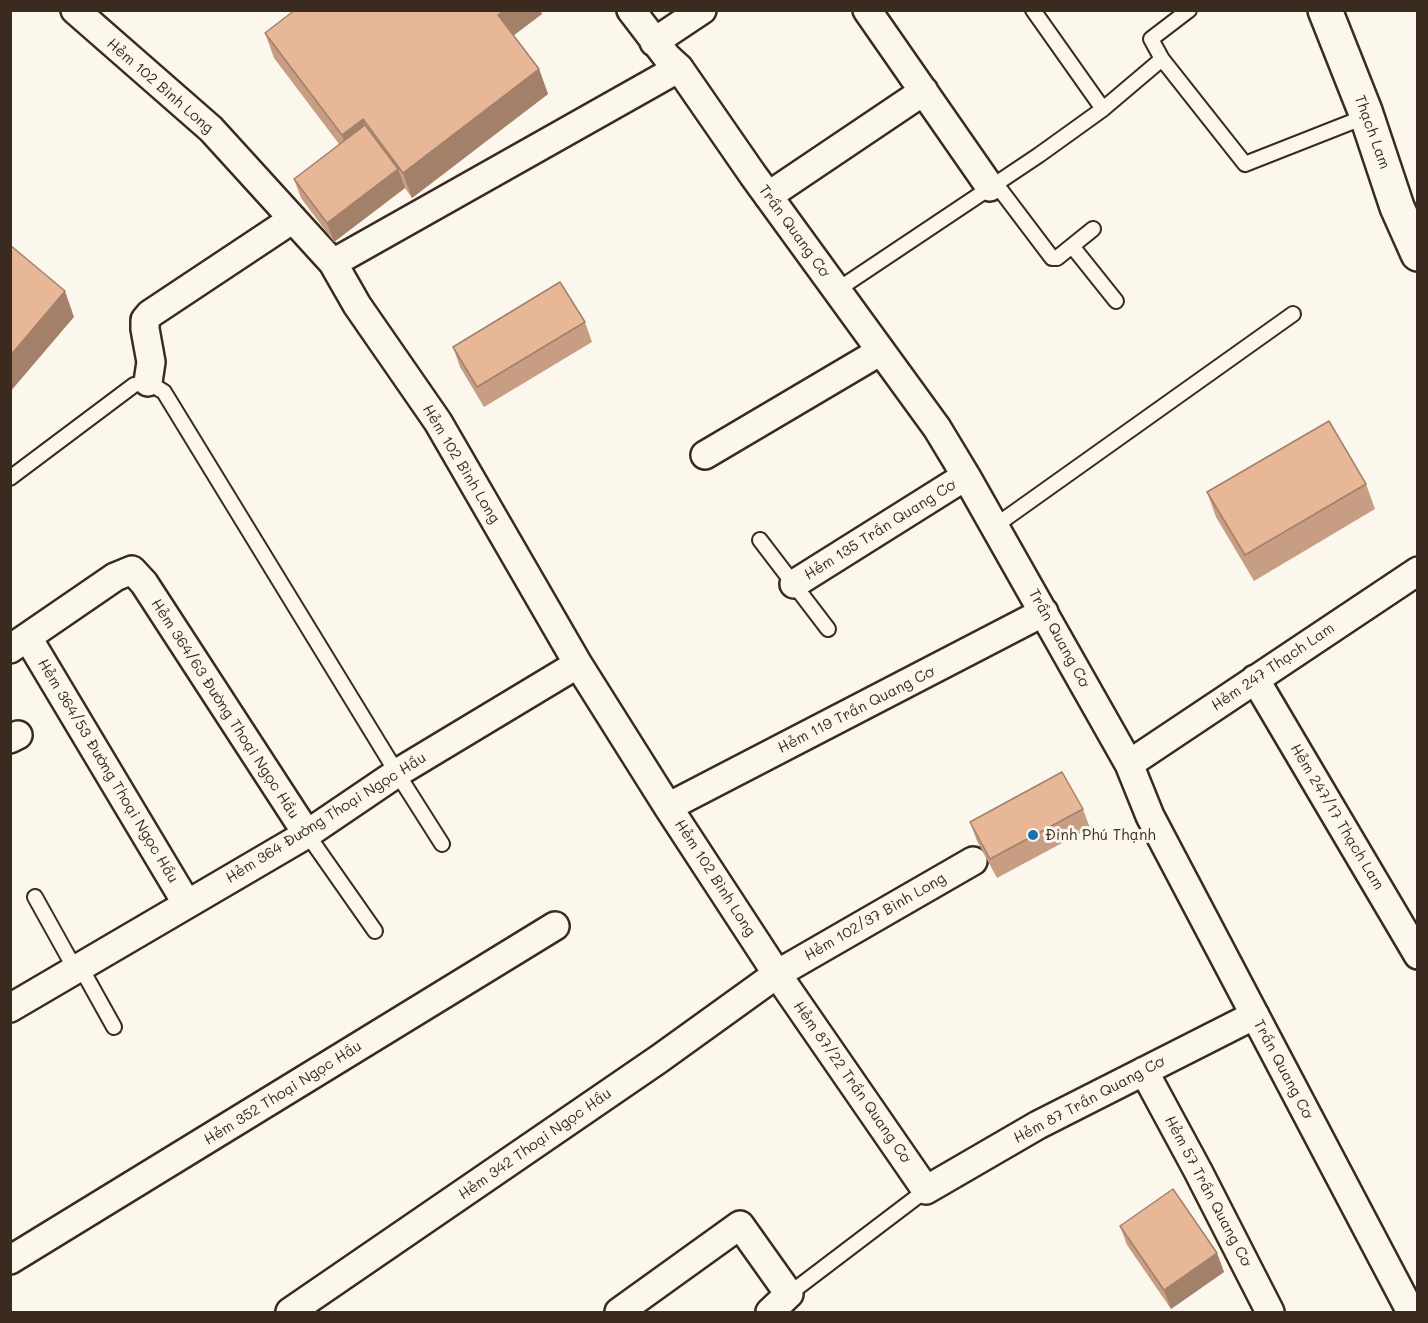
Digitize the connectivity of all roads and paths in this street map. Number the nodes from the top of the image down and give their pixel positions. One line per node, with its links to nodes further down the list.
1 (75, 10): 17 (street, Hẻm 102 Bình Long)
2 (631, 10): 8 (street, Trần Quang Cơ)
3 (702, 10): 8 (street)
4 (867, 10): 11 (street)
5 (1034, 10): 12 (lane)
6 (1189, 10): 9 (lane)
7 (1325, 10): 13 (street, Thạch Lam)
8 (654, 42): 10 (street, Trần Quang Cơ)
9 (1162, 59): 12 (lane); 13 (lane)
10 (679, 68): 15 (street, Trần Quang Cơ); 21 (street)
11 (924, 91): 14 (street); 15 (street)
12 (1103, 109): 14 (lane)
13 (1367, 116): 16 (street, Thạch Lam)
14 (993, 186): 19 (lane); 22 (lane)
15 (768, 196): 22 (street, Trần Quang Cơ)
16 (1407, 203): 20 (street, Thạch Lam)
17 (293, 219): 21 (street, Hẻm 102 Bình Long); 26 (street)
18 (1093, 229): 19 (lane)
19 (1072, 246): 23 (lane)
20 (1418, 254)
21 (333, 263): 37 (street, Hẻm 102 Bình Long)
22 (837, 291): 25 (street, Trần Quang Cơ)
23 (1116, 301)
24 (1293, 314): 30 (lane)
25 (880, 351): 27 (street); 28 (street, Trần Quang Cơ)
26 (148, 382): 29 (lane); 40 (lane)
27 (705, 455)
28 (966, 476): 30 (street, Trần Quang Cơ); 33 (street, Hẻm 135 Trần Quang Cơ)
29 (10, 478)
30 (995, 526): 34 (street, Trần Quang Cơ)
31 (760, 540): 33 (lane, Hẻm 135 Trần Quang Cơ)
32 (1418, 571): 38 (street, Hẻm 247 Thạch Lam)
33 (794, 584): 35 (lane, Hẻm 135 Trần Quang Cơ)
34 (1044, 612): 39 (street, Trần Quang Cơ); 41 (street, Hẻm 119 Trần Quang Cơ)
35 (828, 629)
36 (19, 644): 42 (street, Hẻm 364/63 Đường Thoại Ngọc Hầu); 46 (street, Hẻm 364/53 Đường Thoại Ngọc Hầu)
37 (578, 664): 40 (street, Hẻm 364 Đường Thoại Ngọc Hầu); 41 (street, Hẻm 102 Bình Long)
38 (1255, 679): 39 (street, Hẻm 247 Thạch Lam); 49 (street, Hẻm 247/17 Thạch Lam)
39 (1129, 764): 53 (street, Trần Quang Cơ)
40 (397, 773): 42 (street, Hẻm 364 Đường Thoại Ngọc Hầu); 43 (lane)
41 (668, 807): 51 (street, Hẻm 102 Bình Long)
42 (307, 834): 46 (street, Hẻm 364 Đường Thoại Ngọc Hầu); 48 (lane)
43 (442, 844)
44 (974, 861): 51 (street, Hẻm 102/37 Bình Long)
45 (35, 897): 50 (lane)
46 (187, 904): 50 (street, Hẻm 364 Đường Thoại Ngọc Hầu)
47 (555, 926): 57 (street, Hẻm 352 Thoại Ngọc Hầu)
48 (375, 931)
49 (1418, 955)
50 (78, 968): 52 (street, Hẻm 364 Đường Thoại Ngọc Hầu); 54 (lane)
51 (777, 974): 56 (street, Hẻm 87/22 Trần Quang Cơ); 59 (street, Hẻm 342 Thoại Ngọc Hầu)
52 (10, 1008)
53 (1255, 1015): 55 (street, Hẻm 87 Trần Quang Cơ); 63 (street, Trần Quang Cơ)
54 (114, 1027)
55 (1144, 1071): 56 (street, Hẻm 87 Trần Quang Cơ); 62 (street, Hẻm 57 Trần Quang Cơ)
56 (926, 1190): 58 (lane)
57 (10, 1260)
58 (789, 1294): 60 (street); 61 (street)
59 (290, 1312)
60 (619, 1312)
61 (770, 1312)
62 (1270, 1312)
63 (1410, 1312)

